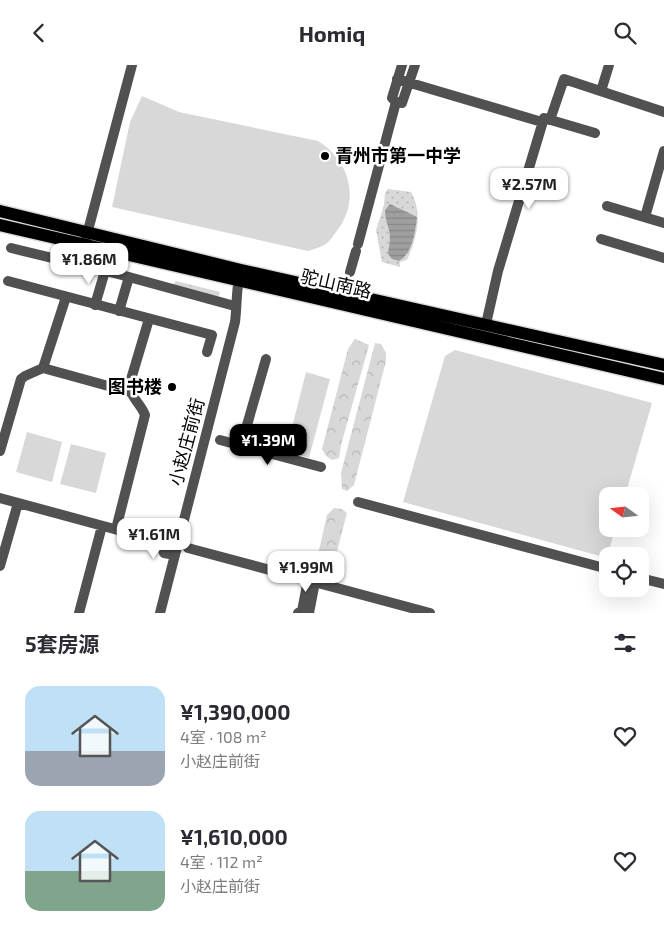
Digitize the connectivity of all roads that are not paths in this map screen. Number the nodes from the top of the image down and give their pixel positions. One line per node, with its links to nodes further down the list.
1 (132, 65): 17 (street)
2 (402, 65): 5 (street)
3 (414, 65): 6 (street)
4 (609, 65): 7 (street)
5 (397, 79): 6 (street); 8 (street)
6 (409, 83): 8 (street); 10 (street)
7 (601, 91): 9 (street); 10 (street)
8 (396, 102): 23 (street)
9 (664, 112)
10 (546, 121): 11 (street); 33 (street)
11 (595, 133)
12 (664, 151): 15 (street)
13 (607, 206): 15 (street)
14 (1, 217): 17 (main road, 驼山南路)
15 (645, 217): 16 (street)
16 (664, 223)
17 (86, 238): 26 (main road, 驼山南路); 33 (main road, 驼山南路)
18 (601, 239): 20 (street)
19 (11, 247): 22 (street)
20 (664, 258)
21 (120, 262): 24 (street)
22 (105, 271): 24 (street); 29 (street)
23 (350, 272)
24 (118, 274): 25 (street)
25 (129, 277): 30 (street); 31 (street)
26 (239, 279): 38 (main road, 驼山南路); 49 (street, 小赵庄前街)
27 (8, 281): 28 (street)
28 (66, 297): 29 (street); 37 (street)
29 (95, 305): 31 (street)
30 (231, 305)
31 (119, 311): 32 (street)
32 (149, 319): 34 (street); 39 (street)
33 (486, 324): 36 (main road, 驼山南路)
34 (207, 352)
35 (266, 359): 41 (street)
36 (664, 365)
37 (43, 368): 39 (street); 42 (street)
38 (664, 379)
39 (130, 392): 48 (street)
40 (220, 441): 41 (street)
41 (241, 446): 43 (street)
42 (0, 451)
43 (321, 467)
44 (0, 498): 46 (street)
45 (358, 502): 54 (street)
46 (18, 503): 47 (street); 53 (street)
47 (102, 526): 48 (street); 58 (street)
48 (116, 529): 50 (street)
49 (179, 536): 50 (street); 52 (street, 小赵庄前街)
50 (162, 542): 52 (street)
51 (188, 548): 56 (street)
52 (175, 555): 59 (street, 小赵庄前街)
53 (0, 566)
54 (599, 567)
55 (649, 580): 57 (street)
56 (311, 581): 60 (street); 61 (street); 62 (street)
57 (664, 584)
58 (79, 613)
59 (160, 613)
60 (298, 613)
61 (309, 613)
62 (430, 613)

